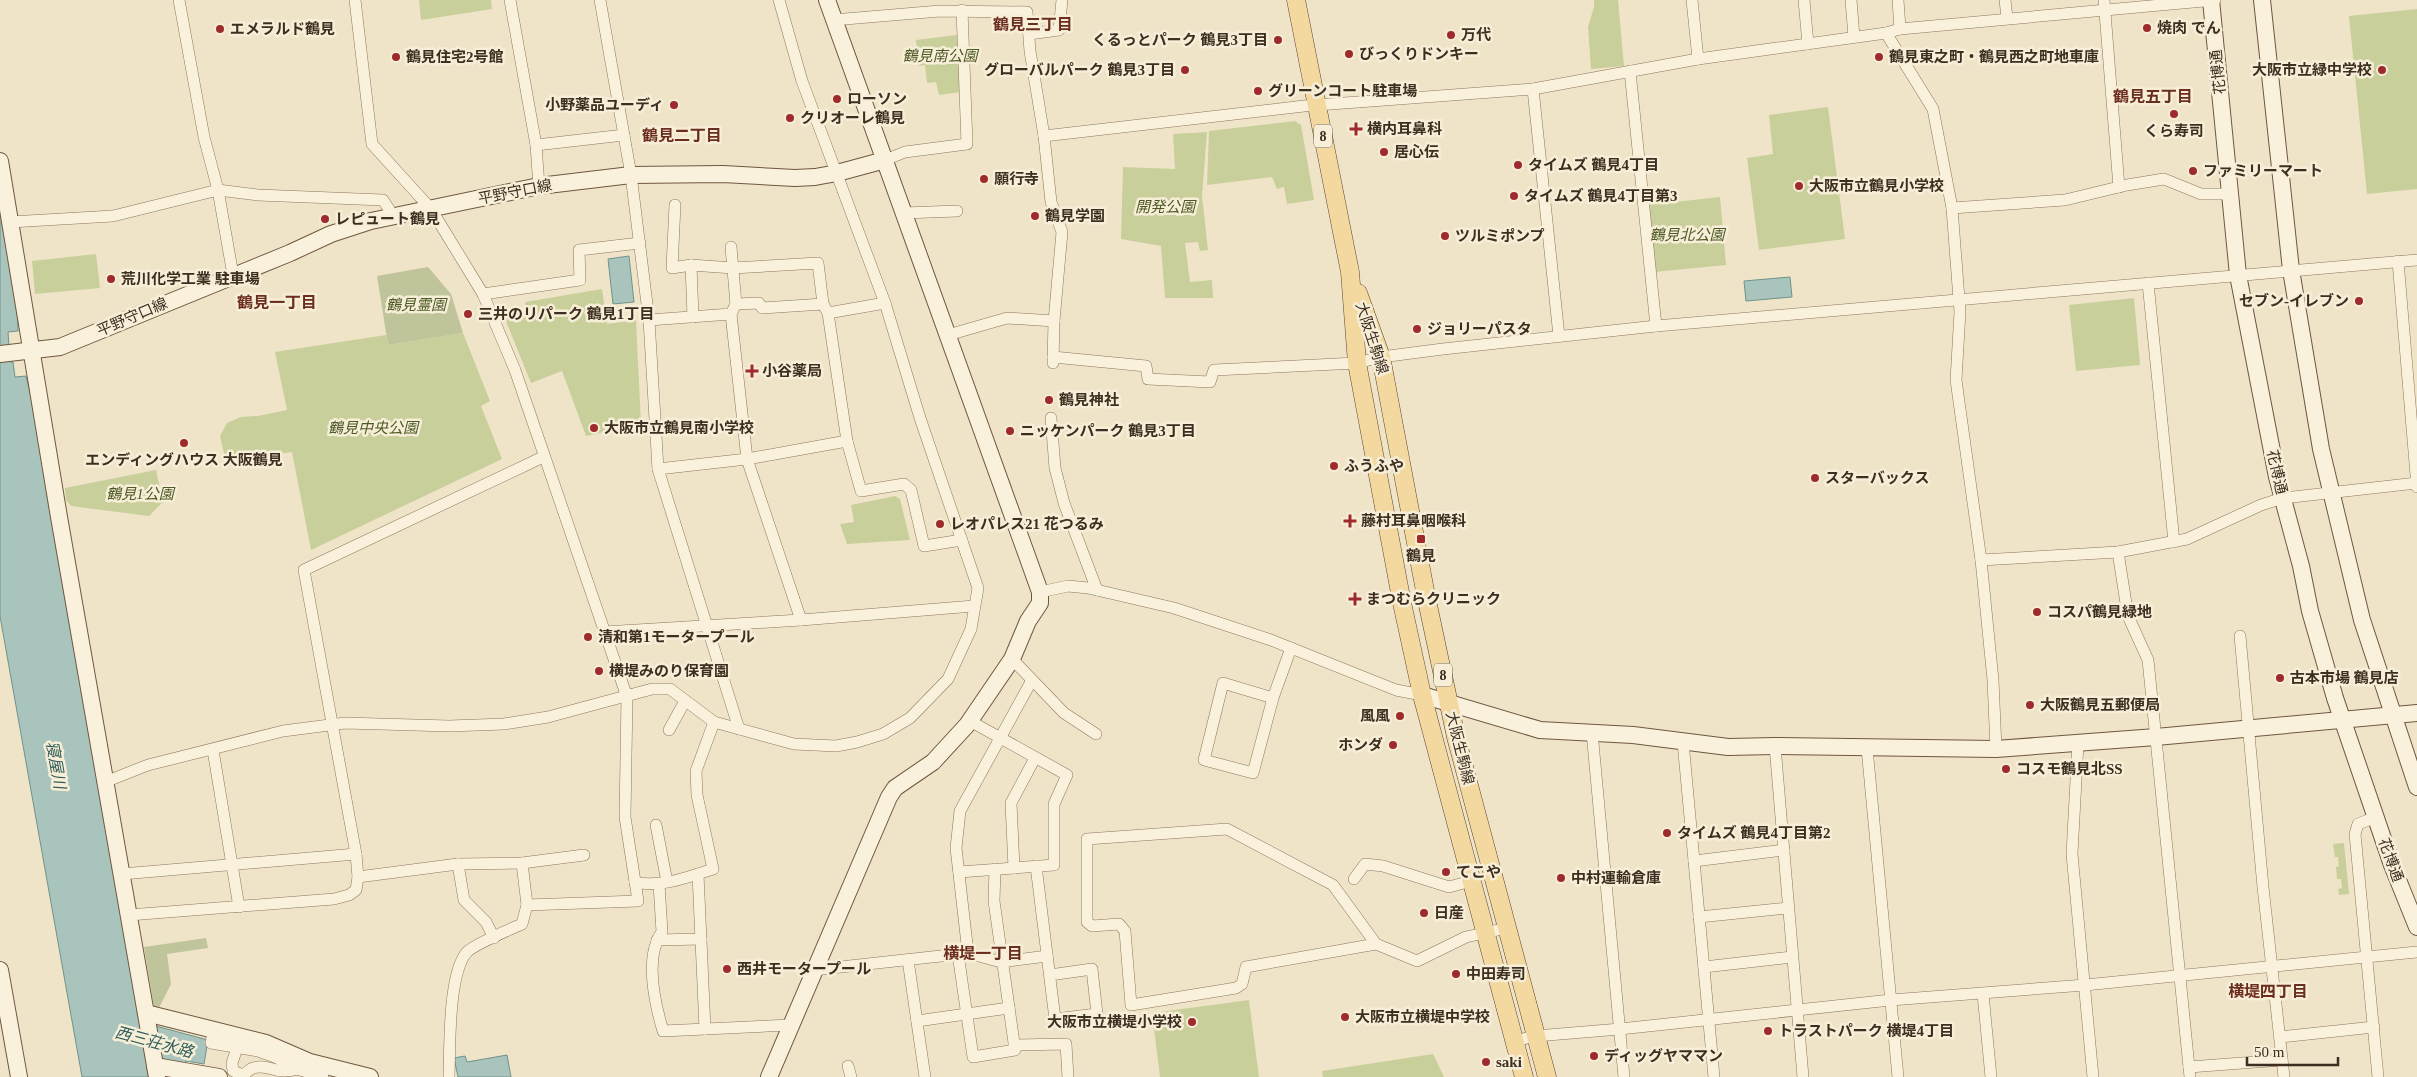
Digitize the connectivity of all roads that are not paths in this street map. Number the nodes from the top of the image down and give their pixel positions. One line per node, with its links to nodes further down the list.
1 (179, 0): 40 (street)
2 (355, 0): 43 (street)
3 (510, 0): 33 (street)
4 (600, 0): 31 (street)
5 (779, 0): 36 (street)
6 (827, 0): 21 (street)
7 (1062, 0): 24 (street)
8 (1296, 0): 30 (main road, 大阪生駒線 / 8)
9 (1692, 0): 27 (street)
10 (1804, 0): 26 (street)
11 (1851, 0): 25 (street)
12 (1898, 0): 22 (street)
13 (2005, 0): 20 (street)
14 (2211, 0): 15 (street); 17 (street); 41 (street, 花博通)
15 (2215, 0)
16 (2262, 0): 55 (street)
17 (2105, 5): 20 (street); 39 (street)
18 (929, 6): 19 (street); 21 (street)
19 (962, 10): 24 (street); 34 (street)
20 (2007, 18): 22 (street)
21 (833, 20): 34 (street)
22 (1900, 29): 23 (street)
23 (1886, 33): 25 (street); 44 (street)
24 (1029, 34): 32 (street)
25 (1854, 37): 26 (street)
26 (1808, 44): 27 (street)
27 (1698, 59): 28 (street)
28 (1630, 70): 29 (street); 68 (street)
29 (1533, 89): 30 (street); 70 (street)
30 (1317, 106): 32 (street); 56 (main road, 大阪生駒線 / 8)
31 (624, 135): 33 (street); 37 (street)
32 (1044, 136): 67 (street)
33 (536, 145): 38 (street)
34 (885, 160): 36 (street, 平野守口線); 46 (street)
35 (0, 161): 48 (street)
36 (837, 173): 37 (street, 平野守口線); 62 (street)
37 (631, 175): 38 (street, 平野守口線); 49 (street)
38 (539, 186): 43 (street, 平野守口線)
39 (2119, 187): 41 (street); 44 (street)
40 (218, 190): 47 (street); 48 (street); 57 (street)
41 (2231, 194): 58 (street, 花博通)
42 (675, 205): 53 (street)
43 (430, 208): 47 (street, 平野守口線); 60 (street)
44 (1952, 208): 61 (street)
45 (957, 211): 46 (street)
46 (904, 213): 69 (street)
47 (394, 217): 57 (street, 平野守口線)
48 (10, 222): 71 (street)
49 (640, 243): 60 (street); 66 (street)
50 (731, 247): 54 (street)
51 (2417, 260): 52 (street)
52 (2398, 261): 55 (street); 80 (street)
53 (691, 265): 54 (street); 65 (street)
54 (733, 268): 63 (street); 64 (street)
55 (2291, 270): 58 (street); 82 (street)
56 (1350, 272): 73 (main road, 大阪生駒線 / 8); 74 (main road, 大阪生駒線 / 8)
57 (233, 275): 71 (street, 平野守口線)
58 (2238, 275): 59 (street); 83 (street, 花博通)
59 (2148, 283): 61 (street); 85 (street)
60 (483, 294): 77 (street)
61 (1959, 298): 68 (street); 87 (street)
62 (884, 303): 64 (street); 84 (street)
63 (734, 309): 64 (street); 65 (street); 78 (street)
64 (825, 309): 76 (street)
65 (693, 317): 66 (street)
66 (650, 320): 79 (street)
67 (1054, 321): 69 (street); 74 (street)
68 (1656, 326): 70 (street)
69 (948, 335): 89 (street)
70 (1559, 336): 73 (street)
71 (26, 351): 72 (street, 平野守口線); 123 (street)
72 (0, 354)
73 (1381, 357): 74 (street); 102 (main road, 大阪生駒線 / 8)
74 (1357, 363): 98 (main road, 大阪生駒線 / 8)
75 (1051, 418): 88 (street)
76 (848, 441): 78 (street); 84 (street)
77 (543, 457): 93 (street); 108 (street)
78 (747, 460): 79 (street); 91 (street)
79 (658, 469): 92 (street)
80 (2417, 483): 81 (street); 82 (street)
81 (2417, 487)
82 (2331, 491): 83 (street); 104 (street)
83 (2283, 498): 85 (street); 105 (street, 花博通)
84 (962, 540): 90 (street)
85 (2174, 542): 86 (street)
86 (2118, 552): 87 (street); 114 (street)
87 (1981, 560): 120 (street)
88 (1097, 590): 89 (street); 95 (street)
89 (1040, 592): 96 (street)
90 (974, 606): 91 (street); 110 (street)
91 (800, 620): 92 (street)
92 (706, 627): 93 (street); 110 (street)
93 (604, 632): 99 (street)
94 (2240, 636): 109 (street)
95 (1291, 648): 98 (street); 100 (street)
96 (1012, 659): 97 (street); 106 (street)
97 (1032, 680): 113 (street); 115 (street)
98 (1422, 695): 102 (street); 142 (main road, 大阪生駒線 / 8)
99 (627, 697): 101 (street); 108 (street); 143 (street)
100 (1272, 698): 100 (street)
101 (685, 701): 107 (street); 111 (street)
102 (1449, 704): 112 (street); 151 (main road, 大阪生駒線 / 8)
103 (2417, 712): 104 (street)
104 (2393, 715): 105 (street); 124 (street)
105 (2342, 719): 109 (street); 125 (street, 花博通)
106 (970, 721): 115 (street); 167 (street)
107 (714, 722): 110 (street); 139 (street)
108 (332, 725): 121 (street); 128 (street)
109 (2248, 727): 114 (street); 165 (street)
110 (739, 729)
111 (669, 730)
112 (1592, 732): 116 (street); 183 (street)
113 (1096, 734)
114 (2156, 737): 117 (street); 169 (street)
115 (999, 739): 122 (street); 137 (street)
116 (1683, 742): 118 (street); 130 (street)
117 (2078, 743): 120 (street); 170 (street)
118 (1775, 746): 119 (street); 127 (street)
119 (1868, 748): 120 (street); 172 (street)
120 (1996, 749)
121 (213, 750): 123 (street); 132 (street)
122 (1035, 758): 134 (street); 135 (street)
123 (106, 782): 138 (street)
124 (2417, 788)
125 (2376, 816): 150 (street, 花博通); 160 (street)
126 (656, 825): 144 (street)
127 (1784, 850): 130 (street); 147 (street)
128 (356, 854): 132 (street); 140 (street)
129 (584, 855): 131 (street)
130 (1694, 861): 149 (street)
131 (522, 863): 133 (street); 145 (street)
132 (234, 864): 138 (street); 146 (street)
133 (458, 864): 140 (street); 153 (street)
134 (1036, 866): 135 (street); 159 (street)
135 (1014, 868): 136 (street)
136 (995, 869): 137 (street); 163 (street)
137 (959, 872): 158 (street)
138 (122, 874): 148 (street)
139 (698, 874): 144 (street); 154 (street)
140 (358, 877): 146 (street)
141 (1354, 879): 142 (street)
142 (1471, 881): 152 (main road, 大阪生駒線 / 8)
143 (635, 882): 144 (street); 145 (street)
144 (663, 883): 155 (street)
145 (528, 905): 153 (street)
146 (239, 907): 148 (street)
147 (1788, 908): 149 (street); 161 (street)
148 (129, 915): 176 (street)
149 (1699, 917): 164 (street)
150 (2417, 927)
151 (1507, 928): 152 (street); 184 (main road, 大阪生駒線 / 8)
152 (1484, 933): 156 (street); 186 (main road, 大阪生駒線 / 8)
153 (494, 938): 197 (street)
154 (701, 939): 155 (street); 182 (street)
155 (657, 940): 182 (street)
156 (1376, 944): 156 (street)
157 (2417, 952): 160 (street)
158 (963, 953): 162 (street); 163 (street); 175 (street)
159 (1047, 956): 163 (street); 168 (street)
160 (2367, 957): 165 (street); 180 (street)
161 (1792, 958): 164 (street); 174 (street)
162 (908, 960): 167 (street); 178 (street)
163 (1001, 962): 173 (street)
164 (1704, 967): 177 (street)
165 (2272, 968): 169 (street); 185 (street)
166 (0, 970): 193 (street)
167 (813, 970): 179 (street)
168 (1050, 975): 168 (street)
169 (2180, 976): 170 (street); 192 (street)
170 (2086, 985): 171 (street); 208 (street)
171 (1983, 994): 172 (street); 207 (street)
172 (1890, 1000): 174 (street); 206 (street)
173 (1009, 1008): 175 (street); 187 (street)
174 (1796, 1010): 177 (street); 205 (street)
175 (967, 1015): 178 (street); 187 (street)
176 (147, 1018): 181 (street); 190 (street)
177 (1709, 1020): 183 (street); 204 (street)
178 (917, 1021): 199 (street)
179 (791, 1025): 182 (street); 198 (street)
180 (2374, 1027): 185 (street); 210 (street)
181 (214, 1029): 188 (street); 196 (street)
182 (705, 1029)
183 (1620, 1029): 184 (street); 203 (street)
184 (1536, 1036): 186 (street); 202 (main road, 大阪生駒線 / 8)
185 (2280, 1037): 189 (street)
186 (1514, 1041): 201 (main road, 大阪生駒線 / 8)
187 (1014, 1045): 200 (street)
188 (237, 1048): 191 (street); 191 (street)
189 (2282, 1060): 192 (street); 209 (street)
190 (155, 1067): 194 (street)
191 (297, 1069): 195 (street)
192 (2190, 1072)
193 (19, 1077)
194 (219, 1077)
195 (323, 1077)
196 (370, 1077)
197 (450, 1077)
198 (768, 1077)
199 (925, 1077)
200 (1068, 1077)
201 (1524, 1077)
202 (1547, 1077)
203 (1624, 1077)
204 (1714, 1077)
205 (1803, 1077)
206 (1898, 1077)
207 (1991, 1077)
208 (2094, 1077)
209 (2284, 1077)
210 (2378, 1077)

